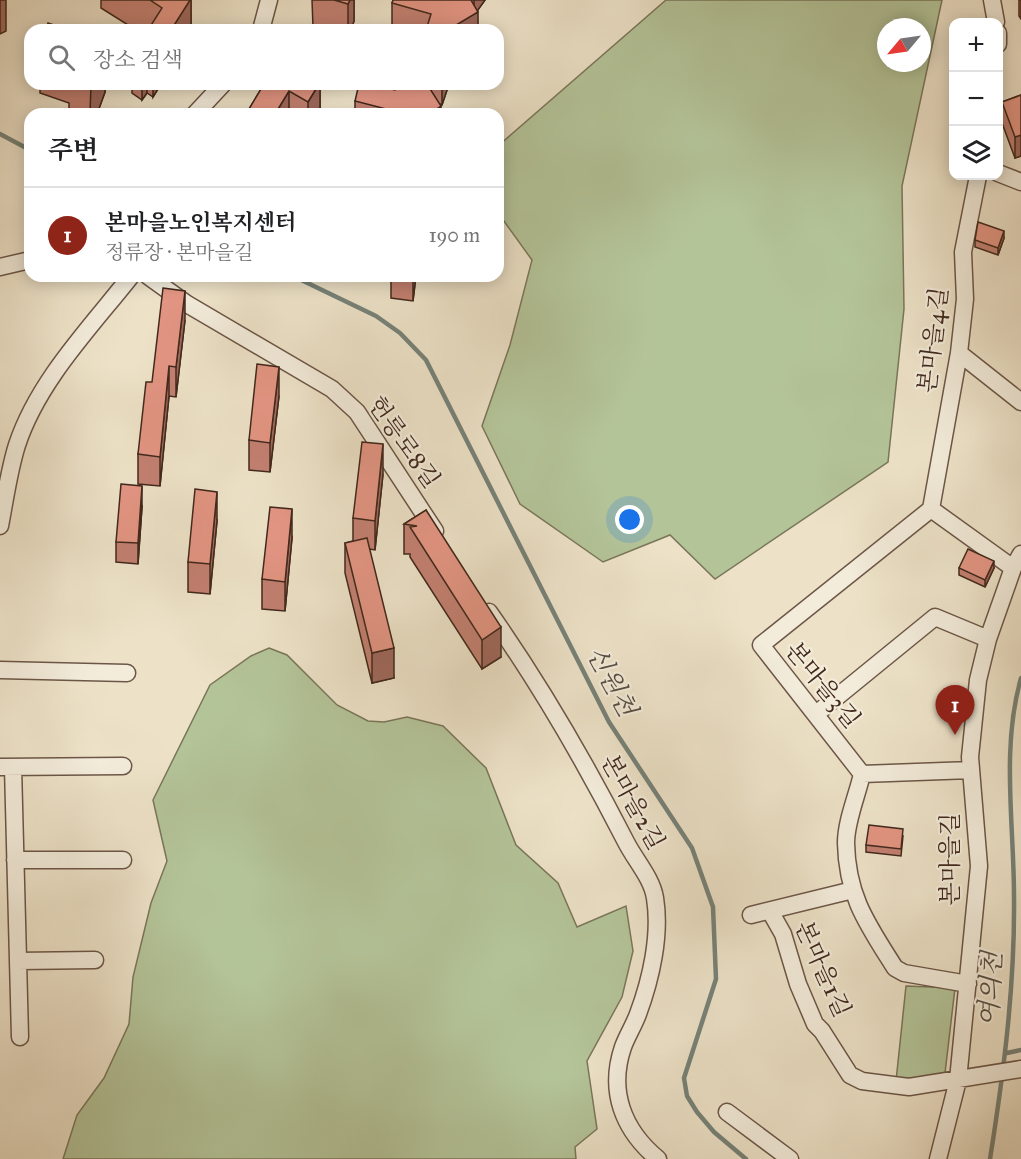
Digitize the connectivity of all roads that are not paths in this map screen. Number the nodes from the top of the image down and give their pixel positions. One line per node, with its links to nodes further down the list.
1 (268, 0): 4 (street)
2 (992, 0): 3 (street)
3 (995, 18)
4 (262, 24)
5 (217, 90): 6 (street)
6 (201, 108)
7 (1003, 175): 9 (street)
8 (977, 180): 14 (street, 본마을4길)
9 (1021, 182)
10 (24, 261): 11 (street)
11 (0, 267)
12 (125, 282): 17 (street)
13 (156, 282): 18 (street, 헌릉로8길)
14 (959, 353): 15 (street); 16 (street, 본마을4길)
15 (1021, 402)
16 (931, 509): 19 (street); 24 (street, 본마을3길)
17 (0, 526)
18 (442, 542)
19 (1017, 561): 21 (street, 본마을길)
20 (481, 600): 41 (street, 본마을2길)
21 (988, 639): 24 (street); 27 (street, 본마을길)
22 (0, 670): 23 (street)
23 (127, 673)
24 (816, 714): 28 (street, 본마을3길)
25 (123, 766): 26 (street)
26 (6, 767): 29 (street)
27 (968, 770): 28 (street); 36 (street, 본마을길)
28 (862, 774): 31 (street)
29 (15, 860): 30 (street); 35 (street)
30 (123, 860)
31 (853, 890): 32 (street); 36 (street)
32 (770, 911): 33 (street); 39 (street, 본마을1길)
33 (751, 915)
34 (95, 960): 35 (street)
35 (18, 961): 37 (street)
36 (968, 984): 39 (street, 본마을길)
37 (20, 1037)
38 (1021, 1069): 39 (street, 본마을1길)
39 (965, 1078): 43 (street, 본마을길)
40 (727, 1112): 42 (street)
41 (658, 1159)
42 (790, 1159)
43 (938, 1159)

